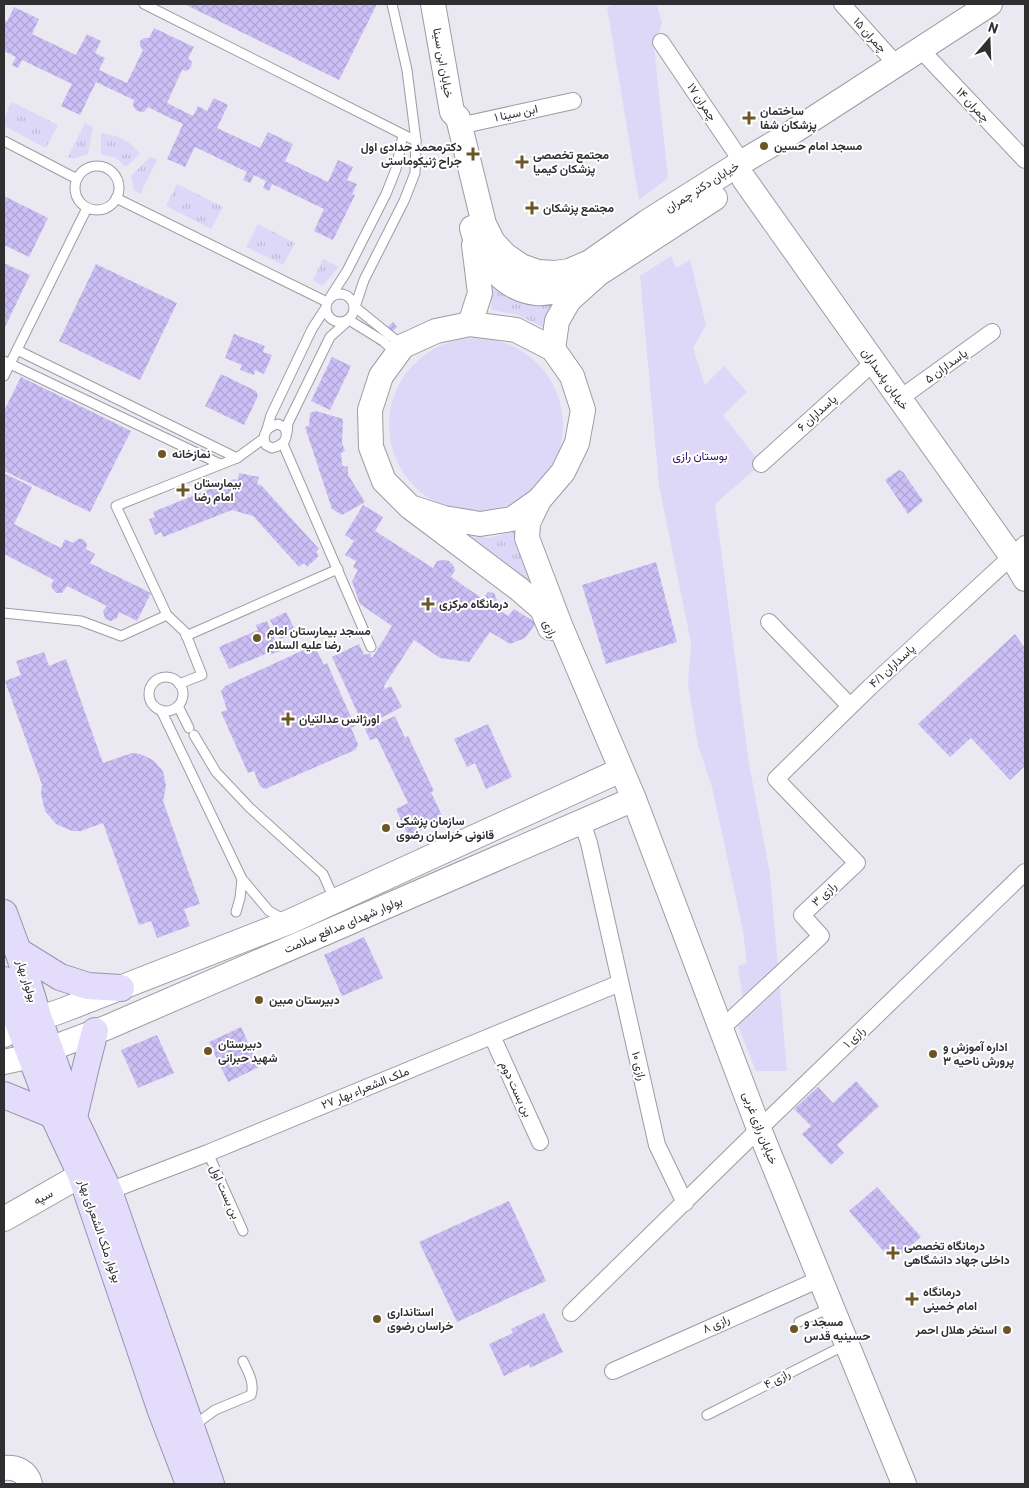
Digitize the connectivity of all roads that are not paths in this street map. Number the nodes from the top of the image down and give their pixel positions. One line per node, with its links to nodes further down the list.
1 (144, 4): 11 (lane)
2 (392, 4): 12 (lane)
3 (433, 4): 10 (main road, خیابان ابن سینا)
4 (842, 4): 8 (street, چمران ۱۵)
5 (990, 4): 7 (main road, خیابان دکتر چمران)
6 (662, 42): 16 (street, چمران ۱۷)
7 (921, 50): 8 (main road, خیابان دکتر چمران); 15 (street, چمران ۱۴)
8 (898, 65): 16 (main road, خیابان دکتر چمران)
9 (573, 101): 10 (street, ابن سینا ۱)
10 (456, 119): 14 (main road, خیابان ابن سینا); 20 (main road)
11 (403, 135): 12 (lane); 22 (lane)
12 (416, 140): 23 (lane)
13 (4, 142): 17 (lane)
14 (465, 149): 16 (main road, خیابان دکتر چمران)
15 (1025, 160)
16 (743, 171): 21 (main road); 30 (main road, خیابان پاسداران)
17 (77, 179): 18 (lane); 19 (lane)
18 (116, 198): 19 (lane); 22 (lane)
19 (87, 208): 28 (lane)
20 (473, 233): 21 (main road); 25 (main road)
21 (598, 274): 27 (main road)
22 (328, 302): 23 (lane); 24 (lane); 36 (lane)
23 (354, 307): 24 (lane); 29 (lane)
24 (349, 320): 29 (lane); 37 (lane)
25 (470, 324): 27 (main road); 29 (main road)
26 (992, 332): 33 (street, پاسداران ۵)
27 (553, 349): 43 (main road)
28 (17, 350): 31 (lane); 34 (lane)
29 (400, 350): 44 (main road, رازی)
30 (873, 362): 33 (main road, خیابان پاسداران); 42 (street, پاسداران ۶)
31 (7, 363): 32 (lane); 35 (lane)
32 (4, 376)
33 (899, 400): 45 (main road, خیابان پاسداران)
34 (138, 409): 35 (lane); 40 (lane)
35 (131, 422): 41 (lane)
36 (267, 429): 37 (lane); 38 (lane)
37 (287, 433): 39 (lane)
38 (263, 440): 39 (lane); 40 (lane)
39 (283, 444): 46 (lane)
40 (237, 458): 41 (lane)
41 (220, 464): 49 (lane)
42 (760, 464)
43 (539, 500): 44 (main road); 57 (main road, رازی)
44 (410, 506): 57 (main road, رازی)
45 (1018, 551): 47 (main road, خیابان پاسداران); 55 (street, پاسداران ۴/۱)
46 (337, 568): 51 (lane); 52 (lane)
47 (1025, 579)
48 (4, 613): 49 (lane)
49 (165, 616): 51 (lane)
50 (769, 622): 55 (street)
51 (185, 634): 53 (lane)
52 (371, 647)
53 (180, 684): 54 (lane); 56 (lane)
54 (178, 706): 56 (lane); 64 (lane)
55 (850, 706): 58 (street, پاسداران ۴/۱)
56 (161, 710): 63 (lane)
57 (616, 773): 59 (main road, بولوار شهدای مدافع سلامت); 60 (main road, خیابان رازی غربی)
58 (776, 778): 74 (street, رازی ۳)
59 (570, 794): 61 (main road); 64 (main road, بولوار شهدای مدافع سلامت)
60 (634, 798): 61 (main road, بولوار شهدای مدافع سلامت); 74 (main road, خیابان رازی غربی)
61 (582, 822): 70 (street, رازی ۱۰); 75 (main road, بولوار شهدای مدافع سلامت)
62 (1025, 872): 81 (street, رازی ۱)
63 (242, 879): 65 (lane); 67 (lane)
64 (336, 901): 67 (main road, بولوار شهدای مدافع سلامت)
65 (236, 912)
66 (4, 913): 68 (main road, بولوار بهار)
67 (289, 922): 71 (main road, بولوار شهدای مدافع سلامت)
68 (18, 951): 71 (main road); 73 (main road, بولوار بهار)
69 (4, 980): 73 (main road, بولوار ملک الشعرای بهار)
70 (620, 983): 76 (street, ملک الشعراء بهار ۲۷); 86 (street, رازی ۱۰)
71 (120, 988): 72 (main road, بولوار شهدای مدافع سلامت)
72 (96, 998): 73 (main road, بولوار شهدای مدافع سلامت); 75 (main road)
73 (21, 1027): 77 (main road, بولوار ملک الشعرای بهار)
74 (722, 1028): 81 (main road, خیابان رازی غربی)
75 (102, 1029): 77 (main road, بولوار شهدای مدافع سلامت); 80 (main road)
76 (492, 1036): 82 (street, بن بست دوم); 83 (street, ملک الشعراء بهار ۲۷)
77 (41, 1052): 78 (main road, بولوار شهدای مدافع سلامت); 80 (main road, بولوار ملک الشعرای بهار)
78 (4, 1062)
79 (4, 1095): 80 (main road)
80 (63, 1116): 84 (main road, بولوار ملک الشعرای بهار); 85 (main road, بولوار ملک الشعرای بهار)
81 (759, 1129): 86 (street); 89 (main road, خیابان رازی غربی)
82 (540, 1142)
83 (208, 1153): 85 (street, ملک الشعراء بهار ۲۷); 88 (lane, بن بست اول)
84 (81, 1175): 87 (main road, سپه); 100 (main road, بولوار ملک الشعرای بهار)
85 (109, 1191): 97 (main road, بولوار ملک الشعرای بهار)
86 (685, 1203): 91 (street)
87 (4, 1219)
88 (243, 1231)
89 (820, 1279): 90 (main road, خیابان رازی غربی); 95 (street, رازی ۸)
90 (832, 1307): 92 (lane); 93 (main road, خیابان رازی غربی)
91 (571, 1313)
92 (799, 1322)
93 (847, 1344): 96 (lane, رازی ۴); 102 (main road, خیابان رازی غربی)
94 (243, 1361): 97 (lane)
95 (613, 1371)
96 (707, 1415)
97 (191, 1428): 101 (main road, بولوار ملک الشعرای بهار)
98 (4, 1468): 99 (main road)
99 (30, 1484)
100 (189, 1484)
101 (211, 1484)
102 (904, 1484)

